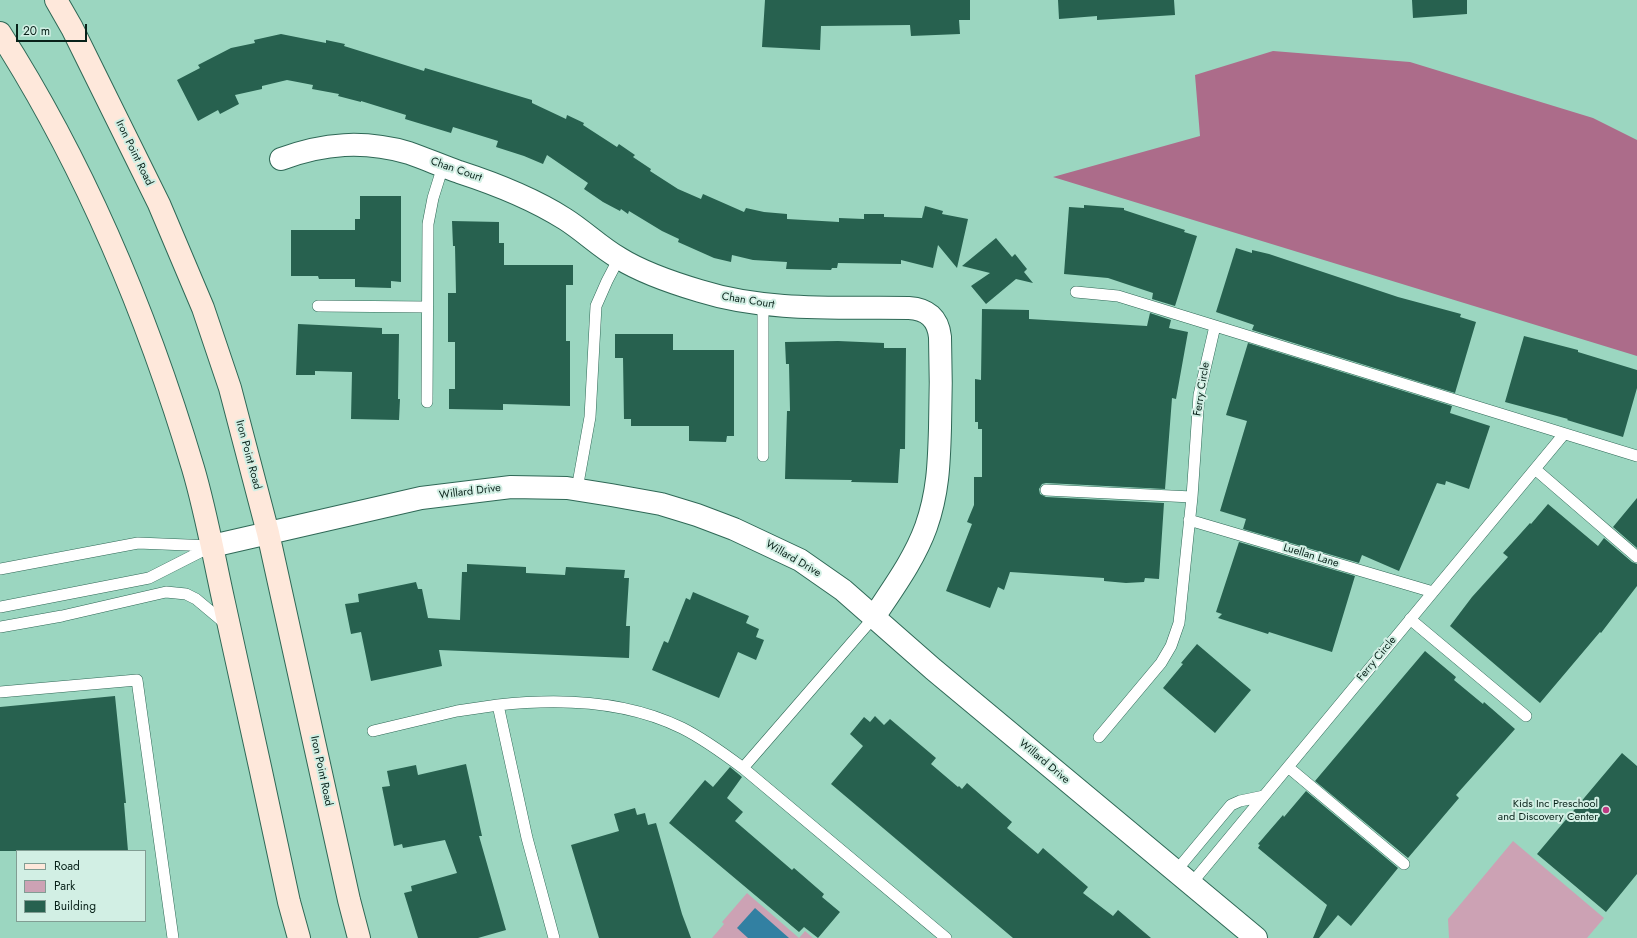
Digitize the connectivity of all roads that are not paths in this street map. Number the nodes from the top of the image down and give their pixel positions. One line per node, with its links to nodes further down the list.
1 (56, 0): 20 (main road, Iron Point Road)
2 (0, 33): 21 (main road)
3 (281, 159): 4 (street, Chan Court)
4 (443, 166): 5 (street, Chan Court); 9 (lane)
5 (619, 258): 7 (street, Chan Court); 16 (lane)
6 (1076, 292): 10 (lane)
7 (763, 305): 13 (lane); 26 (street, Chan Court)
8 (318, 306): 9 (lane)
9 (427, 307): 11 (lane)
10 (1215, 326): 12 (lane); 18 (lane, Ferry Circle)
11 (427, 402)
12 (1564, 434): 14 (lane); 15 (lane, Ferry Circle)
13 (763, 456)
14 (1637, 456)
15 (1535, 469): 22 (lane); 24 (lane, Ferry Circle)
16 (576, 489): 20 (street, Willard Drive); 26 (street, Willard Drive)
17 (1046, 490): 18 (lane)
18 (1192, 497): 19 (lane, Ferry Circle)
19 (1189, 520): 24 (lane, Luellan Lane); 34 (lane, Ferry Circle)
20 (268, 533): 21 (street, Willard Drive); 42 (main road, Iron Point Road)
21 (212, 546): 23 (lane); 25 (lane); 29 (main road)
22 (1637, 557)
23 (0, 570)
24 (1433, 592): 27 (lane, Ferry Circle)
25 (0, 607)
26 (874, 617): 36 (lane); 39 (street, Willard Drive)
27 (1410, 620): 32 (lane); 35 (lane, Ferry Circle)
28 (0, 627): 29 (lane)
29 (230, 628): 41 (main road)
30 (0, 692): 40 (lane)
31 (498, 705): 33 (lane); 36 (lane); 43 (lane)
32 (1526, 716)
33 (372, 731)
34 (1099, 737)
35 (1288, 767): 37 (lane, Ferry Circle); 38 (lane)
36 (743, 768): 44 (lane)
37 (1264, 796): 39 (lane, Ferry Circle); 39 (lane)
38 (1404, 864)
39 (1183, 878): 45 (street, Willard Drive)
40 (173, 938)
41 (299, 938)
42 (360, 938)
43 (554, 938)
44 (946, 938)
45 (1256, 938)

